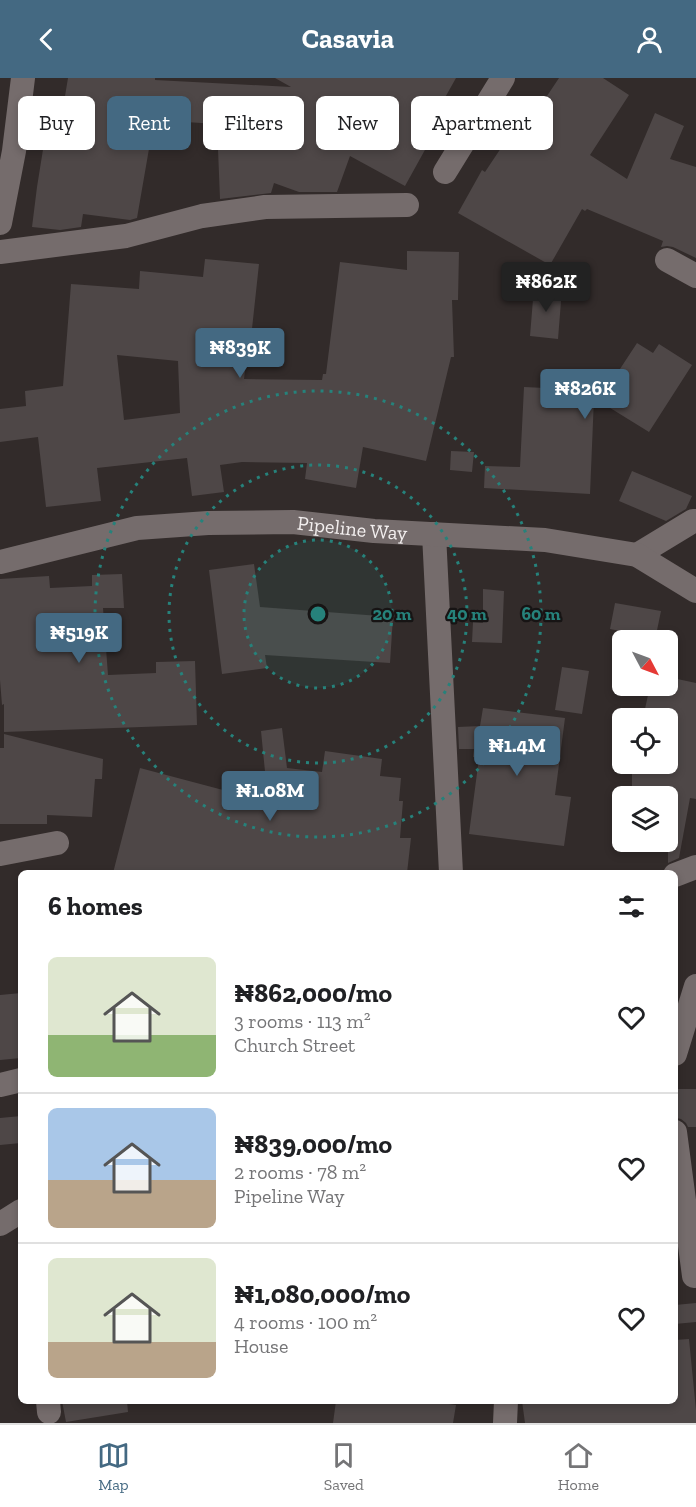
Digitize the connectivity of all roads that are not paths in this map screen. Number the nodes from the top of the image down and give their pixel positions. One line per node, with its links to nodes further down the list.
1 (23, 78): 5 (street)
2 (503, 78): 3 (street)
3 (445, 172)
4 (407, 205): 6 (street)
5 (0, 223)
6 (0, 252)
7 (667, 260): 8 (street)
8 (696, 276)
9 (696, 521): 11 (street)
10 (434, 534): 11 (street, Pipeline Way); 12 (street, Pipeline Way); 17 (street)
11 (637, 555): 13 (street, Pipeline Way)
12 (0, 562)
13 (696, 591)
14 (57, 843): 15 (street)
15 (0, 854)
16 (696, 867): 18 (street)
17 (452, 870)
18 (678, 874)
19 (696, 986): 20 (street)
20 (678, 1044)
21 (18, 1081): 22 (street)
22 (0, 1085)
23 (678, 1155): 26 (street)
24 (18, 1213): 25 (street)
25 (0, 1224)
26 (694, 1276)
27 (506, 1404): 28 (street)
28 (505, 1423)

